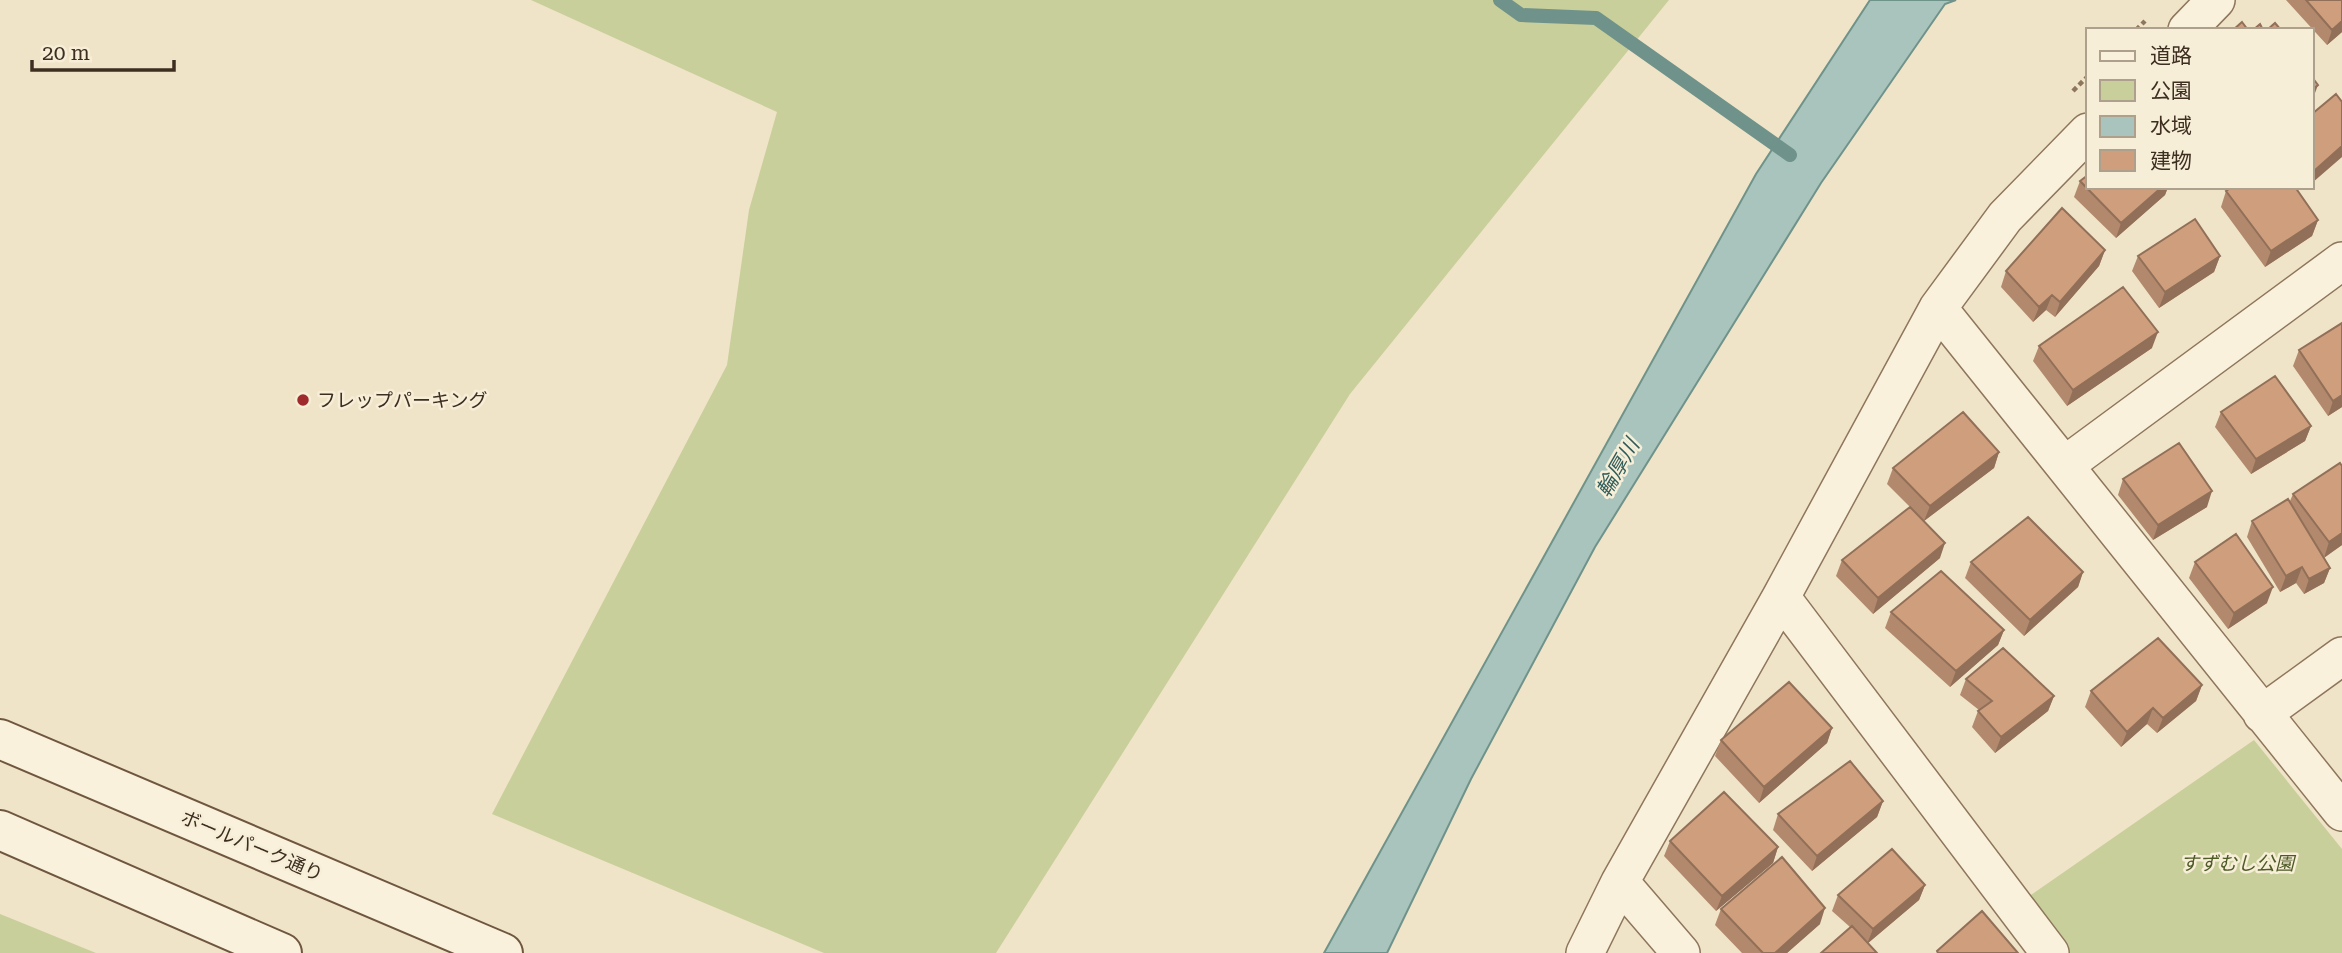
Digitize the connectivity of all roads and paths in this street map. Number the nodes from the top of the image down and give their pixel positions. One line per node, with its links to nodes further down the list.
1 (2216, 0): 2 (street)
2 (2189, 28)
3 (2086, 134): 5 (street)
4 (2342, 261): 6 (street)
5 (1938, 308): 6 (street); 7 (street)
6 (2064, 465): 9 (street)
7 (1781, 597): 13 (street); 18 (street)
8 (2342, 656): 9 (street)
9 (2262, 714): 11 (street)
10 (0, 739): 15 (street, ボールパーク通り)
11 (2342, 812)
12 (0, 830): 14 (street)
13 (1620, 882): 16 (street); 17 (street)
14 (282, 953)
15 (503, 953)
16 (1585, 953)
17 (1681, 953)
18 (2050, 953)

